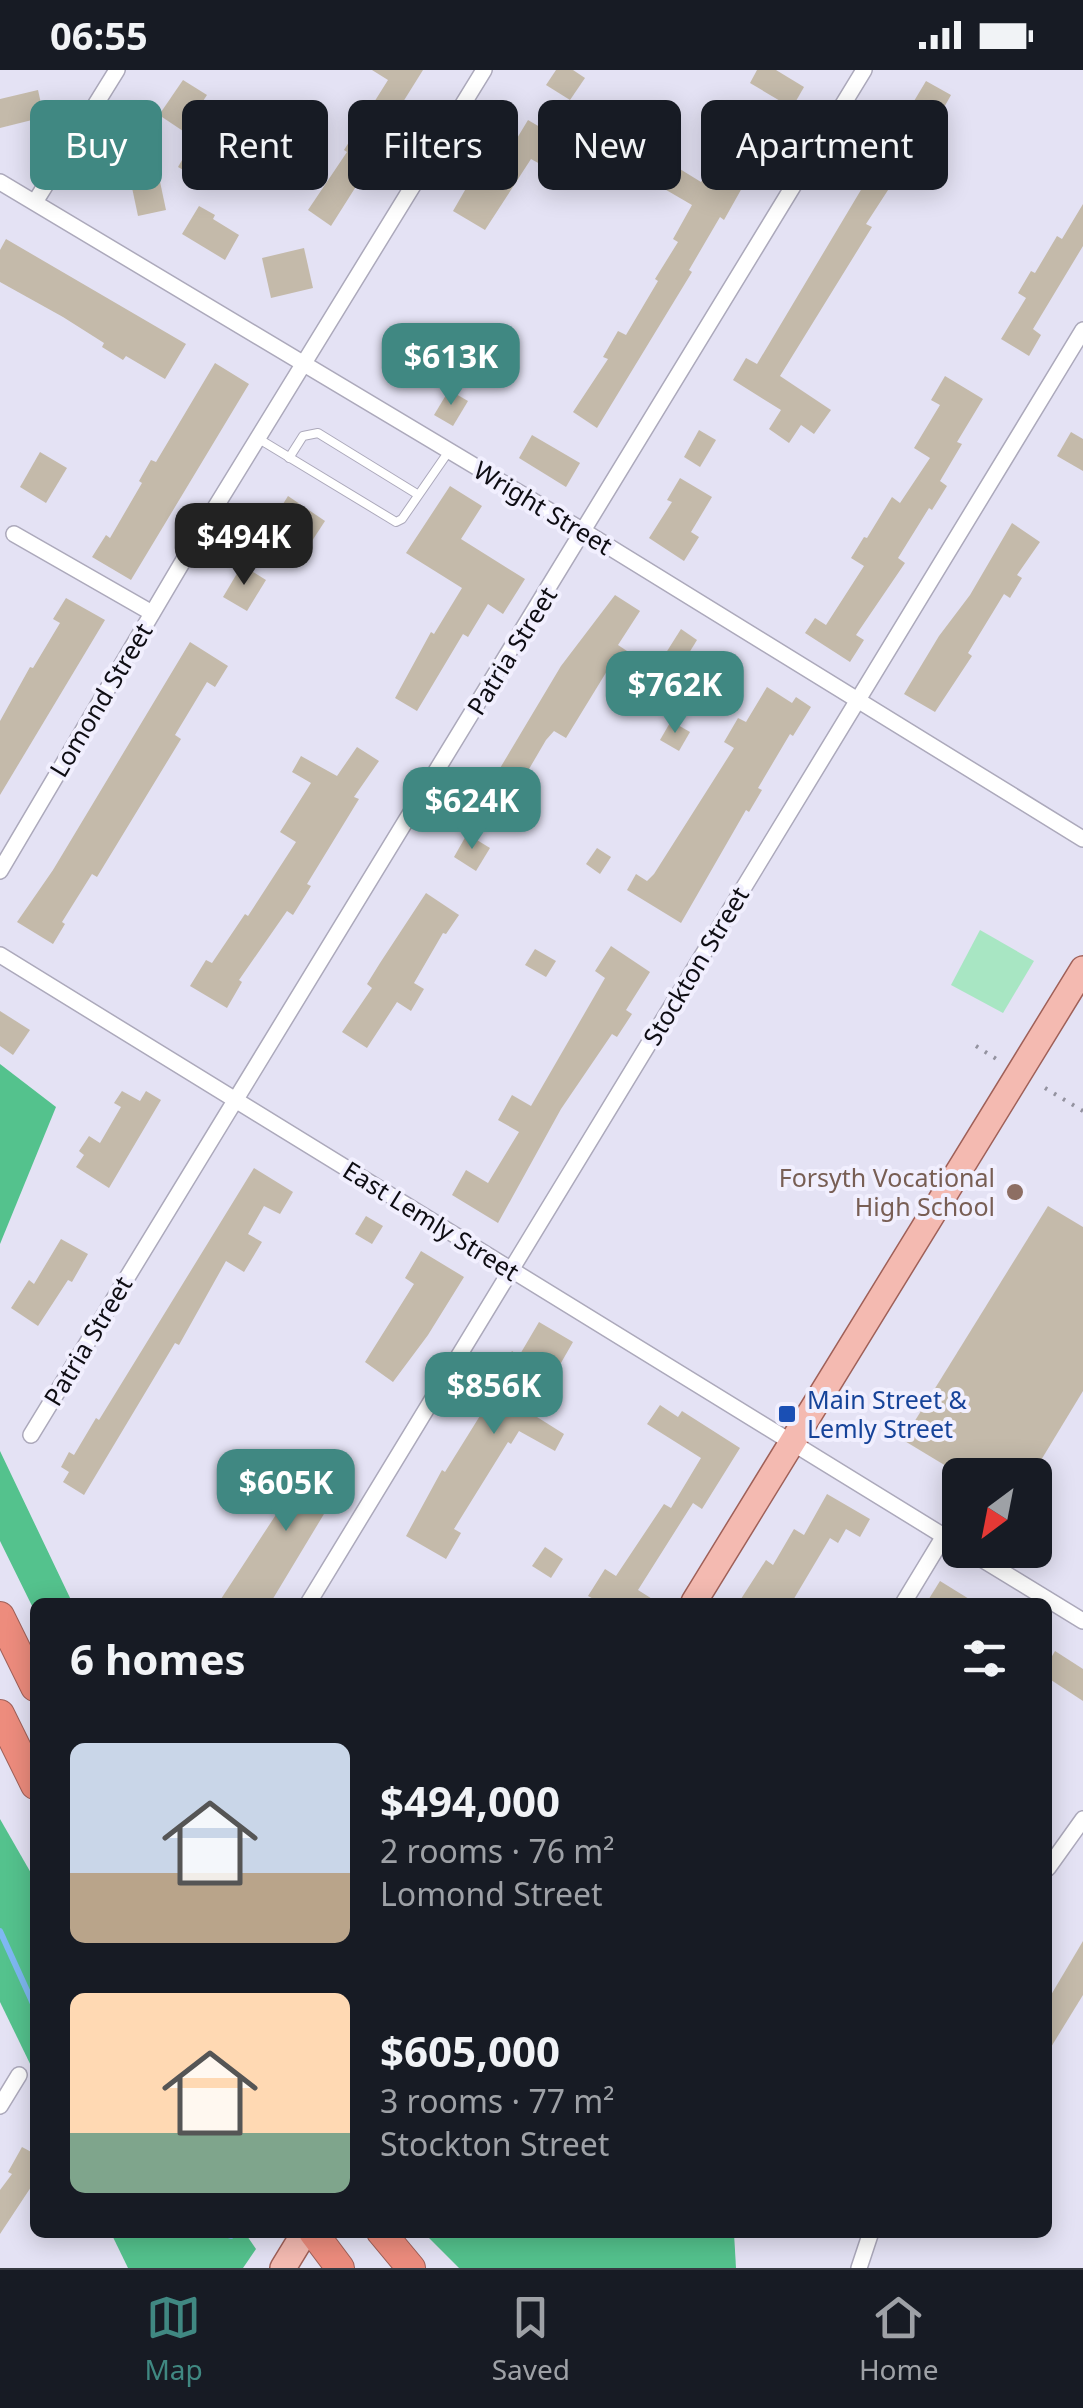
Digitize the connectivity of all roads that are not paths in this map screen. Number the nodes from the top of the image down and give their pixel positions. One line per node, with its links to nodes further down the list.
1 (117, 70): 5 (street)
2 (484, 70): 7 (street, Lomond Street)
3 (864, 70): 12 (street, Patria Street)
4 (0, 182): 5 (street, Wright Street)
5 (35, 202): 7 (street, Wright Street)
6 (1083, 330): 15 (street, Stockton Street)
7 (304, 364): 8 (street, Lomond Street); 9 (street, Wright Street)
8 (258, 439): 10 (lane); 14 (street, Lomond Street)
9 (449, 451): 11 (lane); 12 (street, Wright Street)
10 (290, 458): 11 (lane); 11 (lane)
11 (417, 494)
12 (585, 532): 15 (street, Wright Street); 20 (street, Patria Street)
13 (14, 534): 14 (street)
14 (152, 613): 17 (street, Lomond Street)
15 (858, 700): 16 (street, Wright Street); 21 (street, Stockton Street)
16 (1083, 839)
17 (0, 871)
18 (0, 955): 20 (street, East Lemly Street)
19 (1083, 969): 23 (main road)
20 (236, 1100): 21 (street, East Lemly Street); 22 (street, Patria Street)
21 (510, 1270): 23 (street, East Lemly Street); 27 (street, Stockton Street)
22 (31, 1435)
23 (794, 1442): 24 (street, East Lemly Street); 28 (main road)
24 (942, 1535)
25 (942, 1539): 29 (street)
26 (996, 1568): 30 (street)
27 (311, 1598)
28 (696, 1598)
29 (906, 1598)
30 (1045, 1598)
31 (1052, 1602): 33 (street)
32 (0, 1616): 34 (highway)
33 (1083, 1621)
34 (30, 1677)
35 (0, 1714): 36 (highway)
36 (30, 1775)
37 (1083, 1820): 38 (street)
38 (1052, 1863)
39 (19, 2075): 40 (street)
40 (0, 2106)
41 (301, 2238): 45 (main road)
42 (318, 2238): 46 (highway)
43 (386, 2238): 47 (highway)
44 (869, 2238): 48 (street)
45 (283, 2268)
46 (340, 2268)
47 (411, 2268)
48 (858, 2268)

